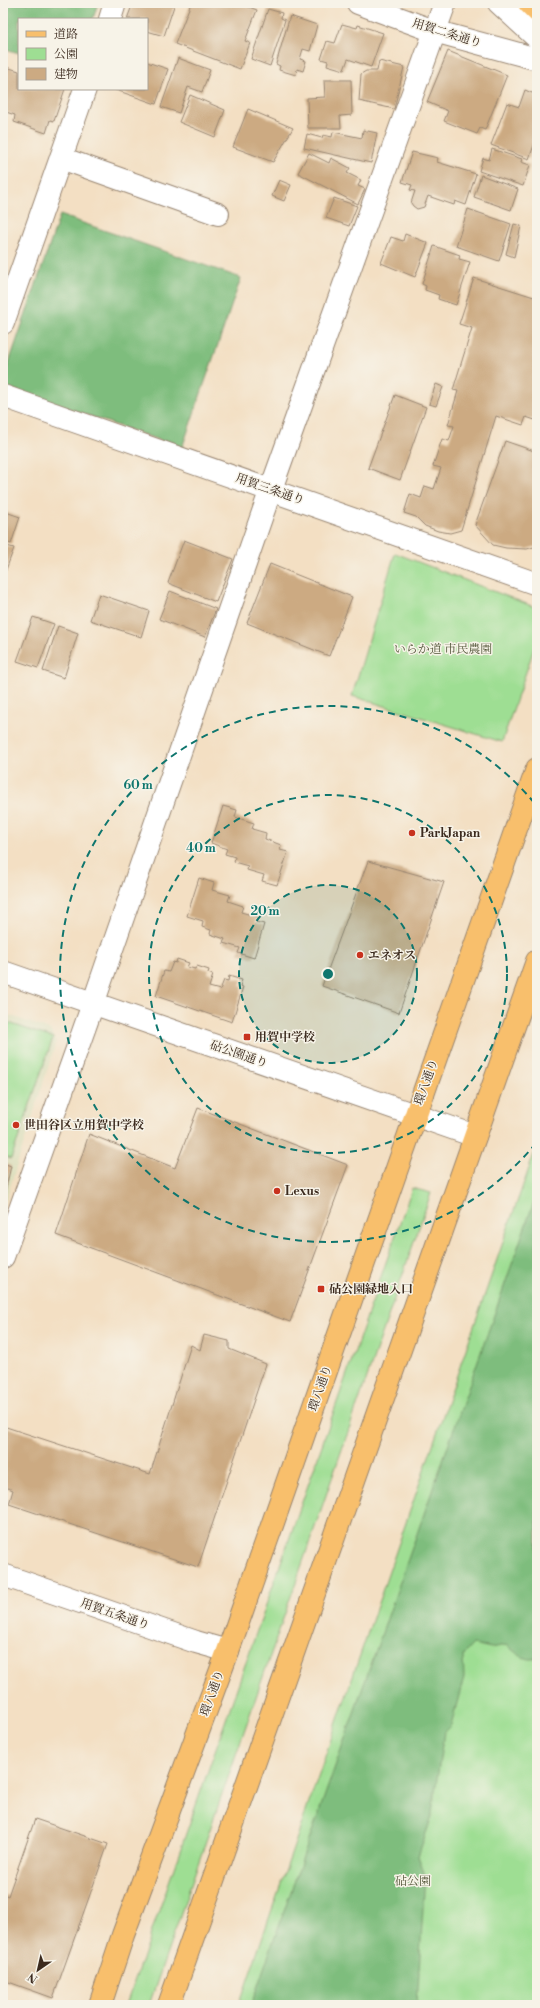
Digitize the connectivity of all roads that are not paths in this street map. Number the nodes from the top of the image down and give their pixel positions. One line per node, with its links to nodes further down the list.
1 (115, 3): 7 (street)
2 (358, 3): 8 (street, 用賀二条通り)
3 (445, 3): 8 (street)
4 (499, 3): 9 (street)
5 (529, 3): 6 (main road)
6 (537, 11)
7 (110, 18)
8 (434, 31): 10 (street, 用賀二条通り); 16 (street)
9 (537, 38)
10 (537, 59)
11 (85, 90): 12 (street)
12 (61, 158): 13 (street); 14 (street)
13 (218, 214)
14 (3, 323)
15 (3, 396): 16 (street, 用賀三条通り)
16 (271, 489): 17 (street, 用賀三条通り); 21 (street)
17 (537, 584)
18 (537, 769): 22 (main road, 環八通り)
19 (537, 961): 23 (main road)
20 (3, 972): 21 (street, 砧公園通り)
21 (93, 1004): 22 (street, 砧公園通り); 24 (street)
22 (415, 1114): 23 (street, 砧公園通り); 26 (main road, 環八通り)
23 (475, 1136): 28 (main road)
24 (3, 1257)
25 (3, 1575): 26 (street, 用賀五条通り)
26 (228, 1651): 27 (main road, 環八通り)
27 (100, 2005)
28 (169, 2005)

